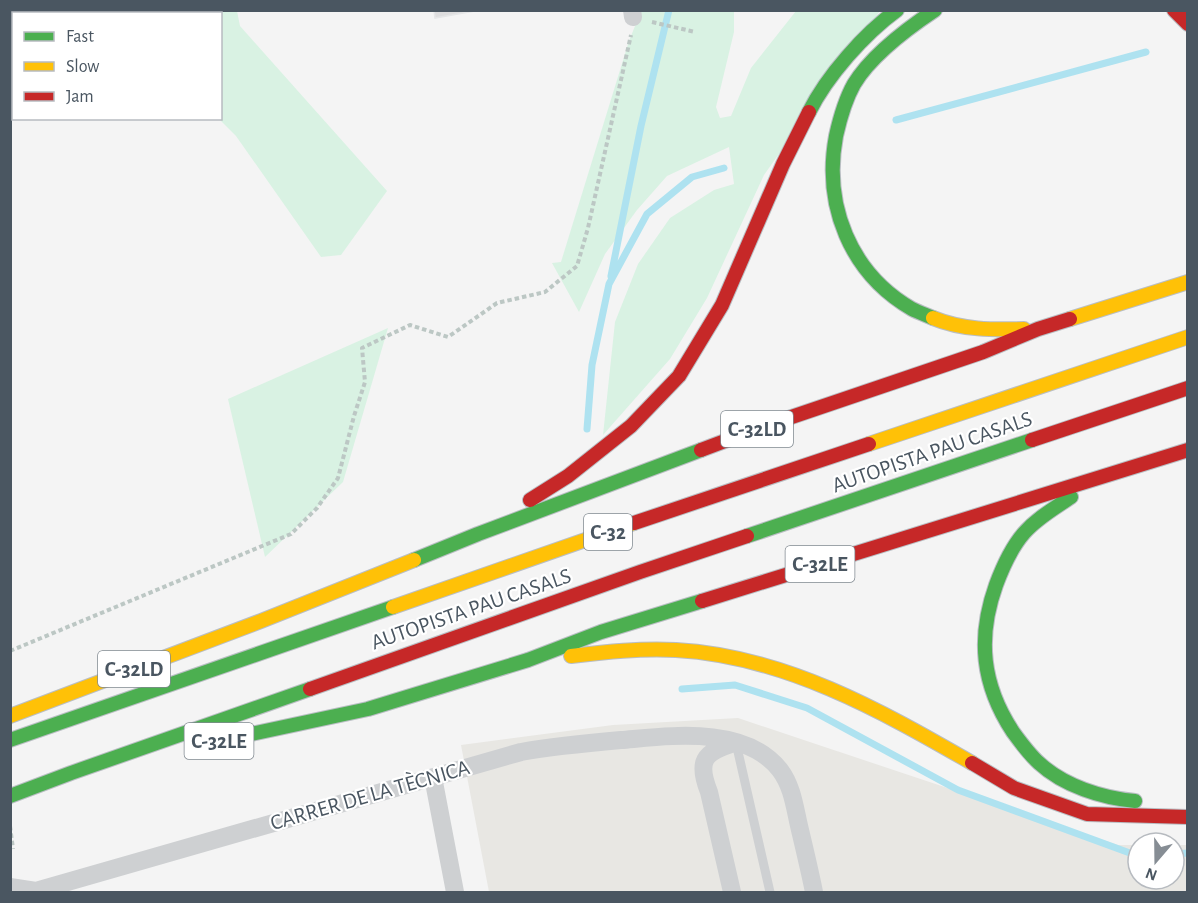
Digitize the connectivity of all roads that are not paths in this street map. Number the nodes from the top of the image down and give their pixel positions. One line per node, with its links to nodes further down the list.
1 (897, 10): 11 (highway)
2 (935, 10): 6 (highway)
3 (1174, 10): 4 (highway)
4 (1188, 24)
5 (1188, 282): 6 (highway, C-32LD)
6 (1038, 329): 11 (highway, C-32LD)
7 (1188, 337): 14 (highway, AUTOPISTA PAU CASALS / C-32)
8 (1188, 388): 18 (highway, AUTOPISTA PAU CASALS / C-32)
9 (1188, 450): 10 (highway, C-32LE)
10 (1114, 473): 12 (highway, C-32LE); 21 (highway)
11 (478, 534): 13 (highway, C-32LD)
12 (528, 660): 16 (highway, C-32LE); 22 (highway)
13 (16, 714)
14 (10, 740)
15 (736, 742): 19 (street, CARRER DE LA TÈCNICA); 25 (street); 26 (lane); 27 (street, CARRER DE LA TÈCNICA)
16 (196, 746)
17 (174, 751): 18 (highway, C-32LE)
18 (71, 773): 20 (highway, AUTOPISTA PAU CASALS / C-32)
19 (433, 777): 23 (street, CARRER DE LA TÈCNICA); 24 (street)
20 (10, 796)
21 (1160, 803)
22 (1188, 817)
23 (10, 887)
24 (455, 892)
25 (732, 892)
26 (770, 892)
27 (814, 892)

